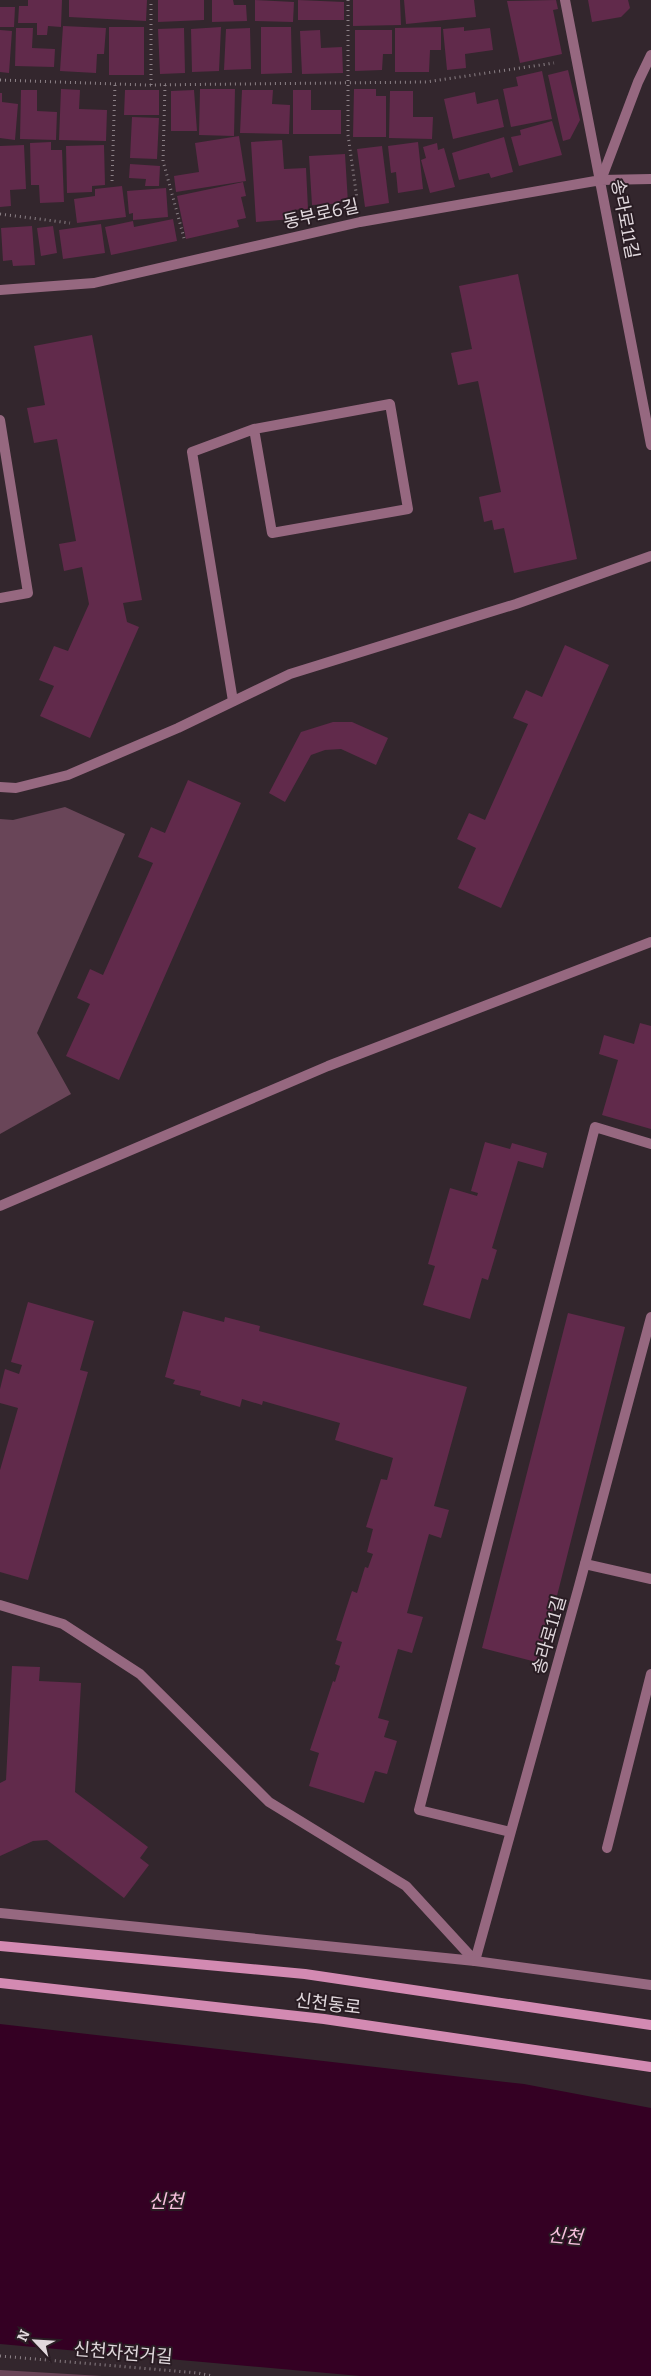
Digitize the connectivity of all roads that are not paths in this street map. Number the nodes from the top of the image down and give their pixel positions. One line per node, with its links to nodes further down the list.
1 (565, 0): 4 (street, 송라로11길)
2 (651, 55): 4 (street)
3 (651, 179): 4 (street, 동부로6길)
4 (601, 180): 5 (street, 동부로6길); 8 (street, 송라로11길)
5 (0, 290)
6 (0, 420): 10 (street)
7 (254, 429): 7 (street); 11 (street)
8 (651, 445)
9 (651, 556): 11 (street)
10 (0, 598)
11 (233, 701): 12 (street)
12 (0, 787)
13 (651, 942): 15 (street)
14 (651, 1144): 21 (street)
15 (0, 1206)
16 (651, 1318): 17 (street, 송라로11길)
17 (585, 1564): 18 (street); 21 (street, 송라로11길)
18 (651, 1579)
19 (0, 1605): 25 (street)
20 (651, 1674): 22 (street)
21 (510, 1832): 25 (street, 송라로11길)
22 (606, 1848)
23 (0, 1912): 25 (street)
24 (0, 1946): 28 (main road, 신천동로)
25 (474, 1961): 27 (street)
26 (0, 1983): 29 (main road, 신천동로)
27 (651, 1985)
28 (651, 2025)
29 (651, 2067)

